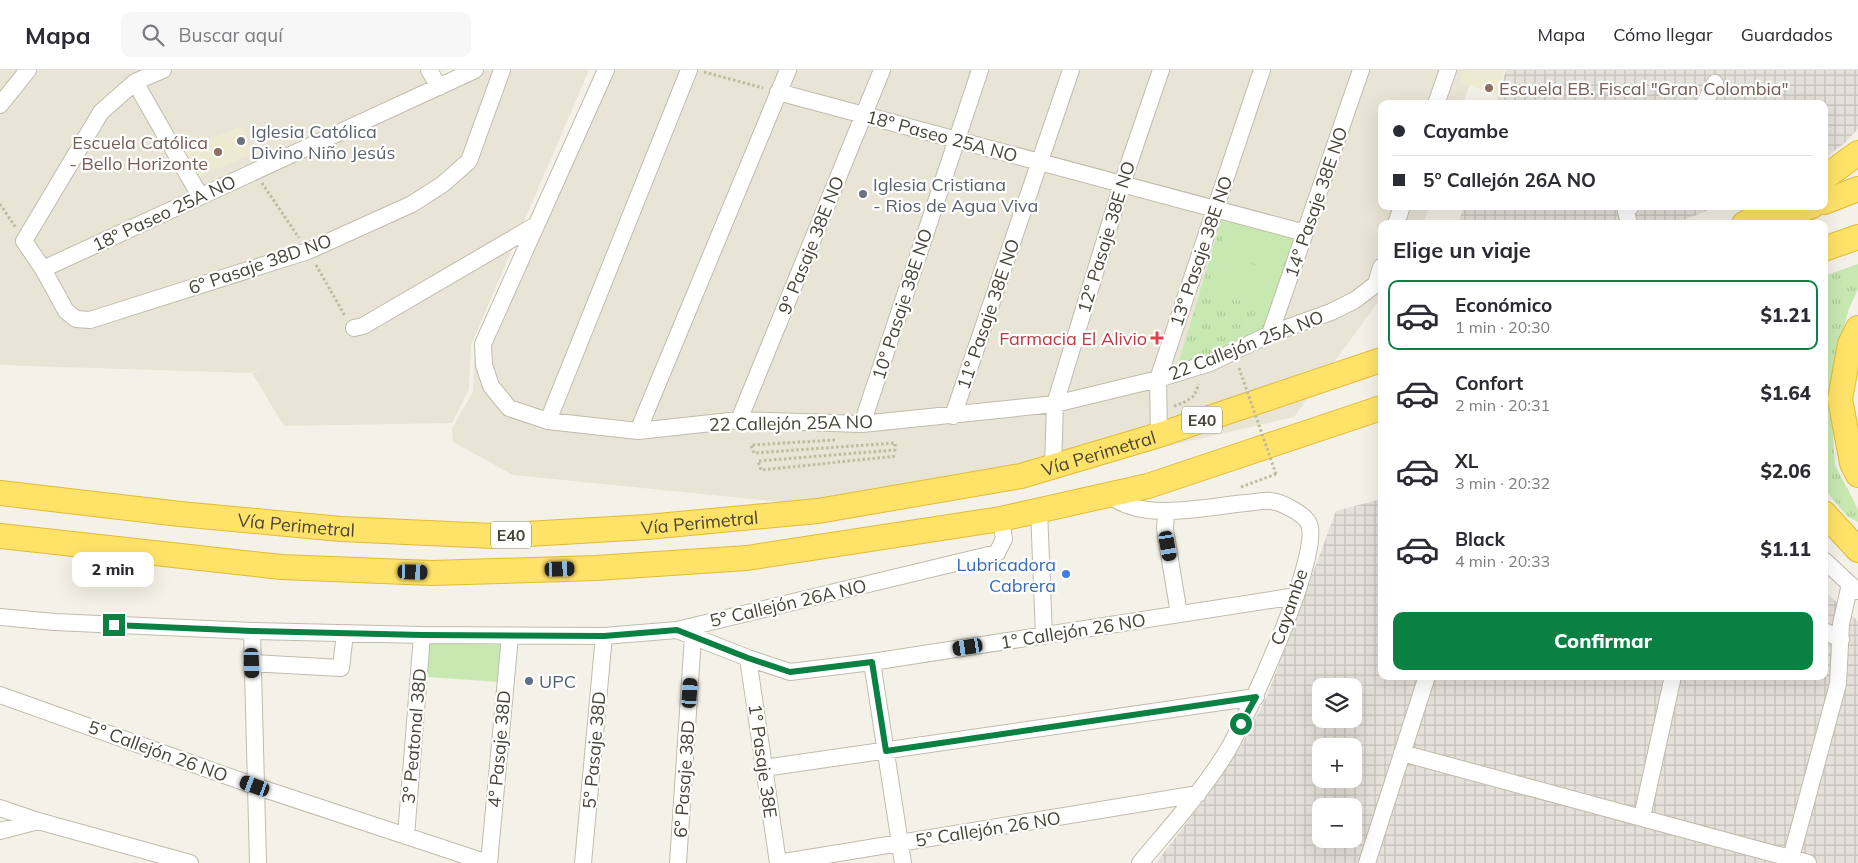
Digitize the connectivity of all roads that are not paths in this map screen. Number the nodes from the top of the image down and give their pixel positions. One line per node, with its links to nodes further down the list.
1 (28, 70): 22 (street)
2 (162, 70): 16 (street)
3 (428, 70): 18 (street)
4 (475, 70): 18 (street, 18° Paseo 25A NO)
5 (502, 70): 41 (street, 6° Pasaje 38D NO)
6 (606, 70): 37 (street, 22 Callejón 25A NO)
7 (689, 70): 52 (street)
8 (788, 70): 19 (street)
9 (882, 70): 23 (street, 9° Pasaje 38E NO)
10 (980, 70): 24 (street, 10° Pasaje 38E NO)
11 (1072, 70): 26 (street, 11° Pasaje 38E NO)
12 (1161, 70): 28 (street, 12° Pasaje 38E NO)
13 (1262, 70): 32 (street, 13° Pasaje 38E NO)
14 (1361, 70): 38 (street, 14° Pasaje 38E NO)
15 (1443, 71): 20 (street)
16 (135, 82): 30 (street); 41 (street, 6° Pasaje 38D NO)
17 (1715, 83): 21 (street)
18 (439, 86): 30 (street, 18° Paseo 25A NO)
19 (778, 92): 23 (street, 18° Paseo 25A NO); 54 (street)
20 (1437, 100)
21 (1706, 100)
22 (0, 105)
23 (864, 115): 24 (street, 18° Paseo 25A NO); 51 (street, 9° Pasaje 38E NO)
24 (957, 140): 26 (street, 18° Paseo 25A NO); 53 (street, 10° Pasaje 38E NO)
25 (1858, 153): 27 (highway)
26 (1040, 162): 28 (street, 18° Paseo 25A NO); 50 (street, 11° Pasaje 38E NO)
27 (1828, 175)
28 (1122, 184): 32 (street, 18° Paseo 25A NO); 48 (street, 12° Pasaje 38E NO)
29 (1858, 189): 31 (highway)
30 (200, 196): 41 (street, 18° Paseo 25A NO)
31 (1828, 200)
32 (1215, 210): 38 (street, 18° Paseo 25A NO); 47 (street, 13° Pasaje 38E NO)
33 (1768, 210): 35 (highway)
34 (1802, 210): 36 (highway)
35 (1751, 220)
36 (1775, 220)
37 (536, 226): 43 (street); 52 (street, 22 Callejón 25A NO)
38 (1305, 234): 45 (street, 14° Pasaje 38E NO)
39 (1858, 237): 40 (highway)
40 (1828, 248)
41 (43, 269)
42 (1378, 277): 45 (street, 22 Callejón 25A NO)
43 (354, 328)
44 (1858, 328): 57 (highway)
45 (1270, 334): 47 (street, 22 Callejón 25A NO)
46 (1378, 361): 55 (highway, Vía Perimetral / E40)
47 (1158, 379): 48 (street, 22 Callejón 25A NO); 55 (street, 13° Pasaje 38E NO)
48 (1055, 404): 50 (street, 22 Callejón 25A NO); 56 (street, 12° Pasaje 38E NO)
49 (1378, 409): 59 (highway, E40)
50 (953, 416): 53 (street, 22 Callejón 25A NO)
51 (739, 420): 53 (street, 22 Callejón 25A NO); 54 (street, 22 Callejón 25A NO)
52 (548, 421): 54 (street, 22 Callejón 25A NO)
53 (862, 424)
54 (638, 430)
55 (1159, 435): 56 (highway, Vía Perimetral / E40)
56 (1053, 466): 58 (highway, Vía Perimetral / E40)
57 (1858, 475)
58 (0, 493)
59 (1109, 494): 60 (highway, E40); 61 (street, Cayambe)
60 (1040, 510): 63 (highway, E40); 79 (street)
61 (1166, 511): 68 (street, Cayambe); 69 (street)
62 (1828, 517): 65 (highway)
63 (1001, 519): 64 (highway, E40); 71 (street, 5° Callejón 26A NO)
64 (0, 536)
65 (1858, 550)
66 (1828, 564): 67 (street)
67 (1854, 588): 80 (street)
68 (1296, 596): 69 (street, 1° Callejón 26 NO); 87 (street, Cayambe)
69 (1179, 614): 79 (street, 1° Callejón 26 NO)
70 (0, 617): 72 (street, 5° Callejón 26A NO)
71 (677, 630): 77 (street, 5° Callejón 26A NO); 78 (street, 1° Callejón 26 NO)
72 (252, 631): 73 (street, 5° Callejón 26A NO); 83 (street)
73 (345, 633): 75 (street, 5° Callejón 26A NO); 83 (street)
74 (1828, 633): 80 (street)
75 (422, 635): 76 (street, 5° Callejón 26A NO); 97 (street, 3° Peatonal 38D)
76 (510, 636): 77 (street, 5° Callejón 26A NO); 102 (street, 4° Pasaje 38D)
77 (604, 636): 103 (street, 5° Pasaje 38D)
78 (693, 636): 81 (street, 1° Callejón 26 NO); 104 (street, 6° Pasaje 38D)
79 (1044, 636): 82 (street, 1° Callejón 26 NO)
80 (1841, 639): 99 (street)
81 (748, 658): 82 (street, 1° Callejón 26 NO); 90 (street, 1° Pasaje 38E)
82 (872, 662): 88 (street)
83 (252, 663): 91 (street)
84 (1426, 680): 89 (street)
85 (1672, 680): 94 (street)
86 (0, 695): 91 (street, 5° Callejón 26 NO)
87 (1256, 697): 88 (street); 92 (street, Cayambe)
88 (886, 751): 90 (street); 98 (street)
89 (1402, 753): 94 (street); 108 (street)
90 (764, 768): 105 (street, 1° Pasaje 38E)
91 (255, 786): 97 (street, 5° Callejón 26 NO); 101 (street)
92 (1198, 794): 98 (street, 5° Callejón 26 NO); 107 (street, Cayambe)
93 (0, 808): 95 (street)
94 (1642, 817): 99 (street)
95 (38, 821): 96 (street); 100 (street)
96 (0, 831)
97 (406, 836): 102 (street, 5° Callejón 26 NO)
98 (900, 843): 105 (street, 5° Callejón 26 NO); 106 (street)
99 (1791, 858): 109 (street)
100 (190, 863)
101 (258, 863)
102 (488, 863)
103 (583, 863)
104 (678, 863)
105 (778, 863)
106 (904, 863)
107 (1140, 863)
108 (1367, 863)
109 (1808, 863)

